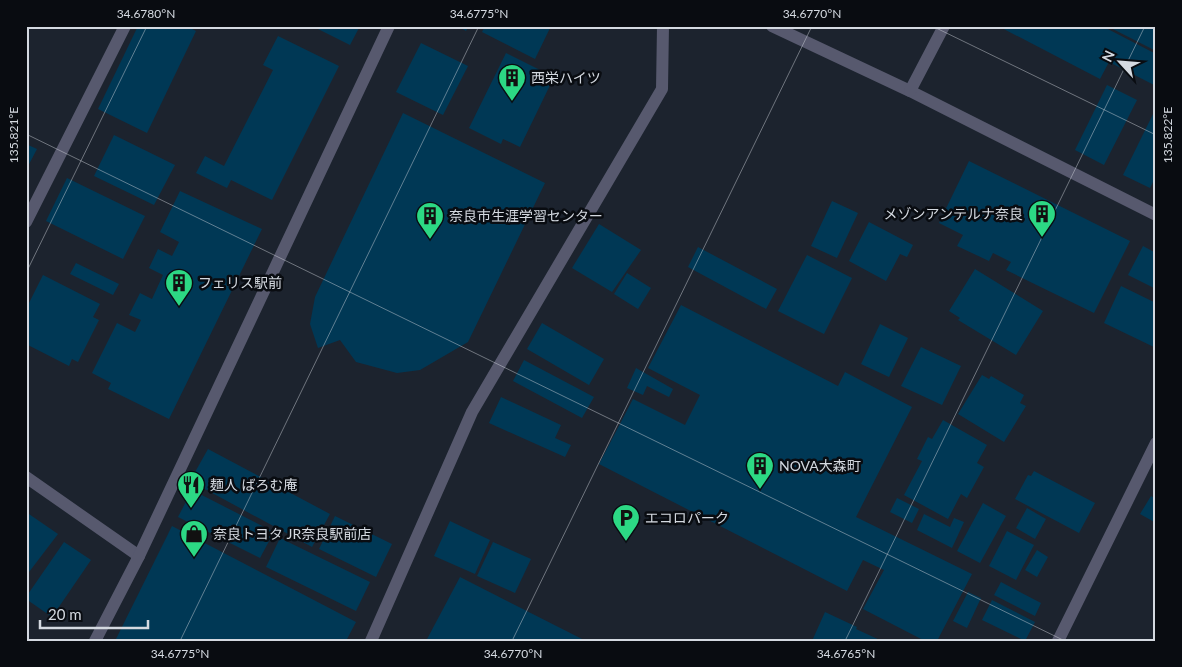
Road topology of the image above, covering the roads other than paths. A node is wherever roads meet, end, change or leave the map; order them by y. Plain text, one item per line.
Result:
1 (125, 26) edge
2 (389, 26) edge
3 (664, 26) edge
4 (944, 26) edge
5 (778, 27) edge
6 (910, 91) junction
7 (1156, 215) edge
8 (26, 222) edge
9 (1156, 443) edge
10 (26, 477) edge
11 (139, 556) junction
12 (96, 641) edge
13 (371, 641) edge
14 (1058, 641) edge

1 - 8 street
2 - 11 street
3 - 13 street
4 - 6 street
5 - 6 street
6 - 7 street
9 - 14 street
10 - 11 street
11 - 12 street

